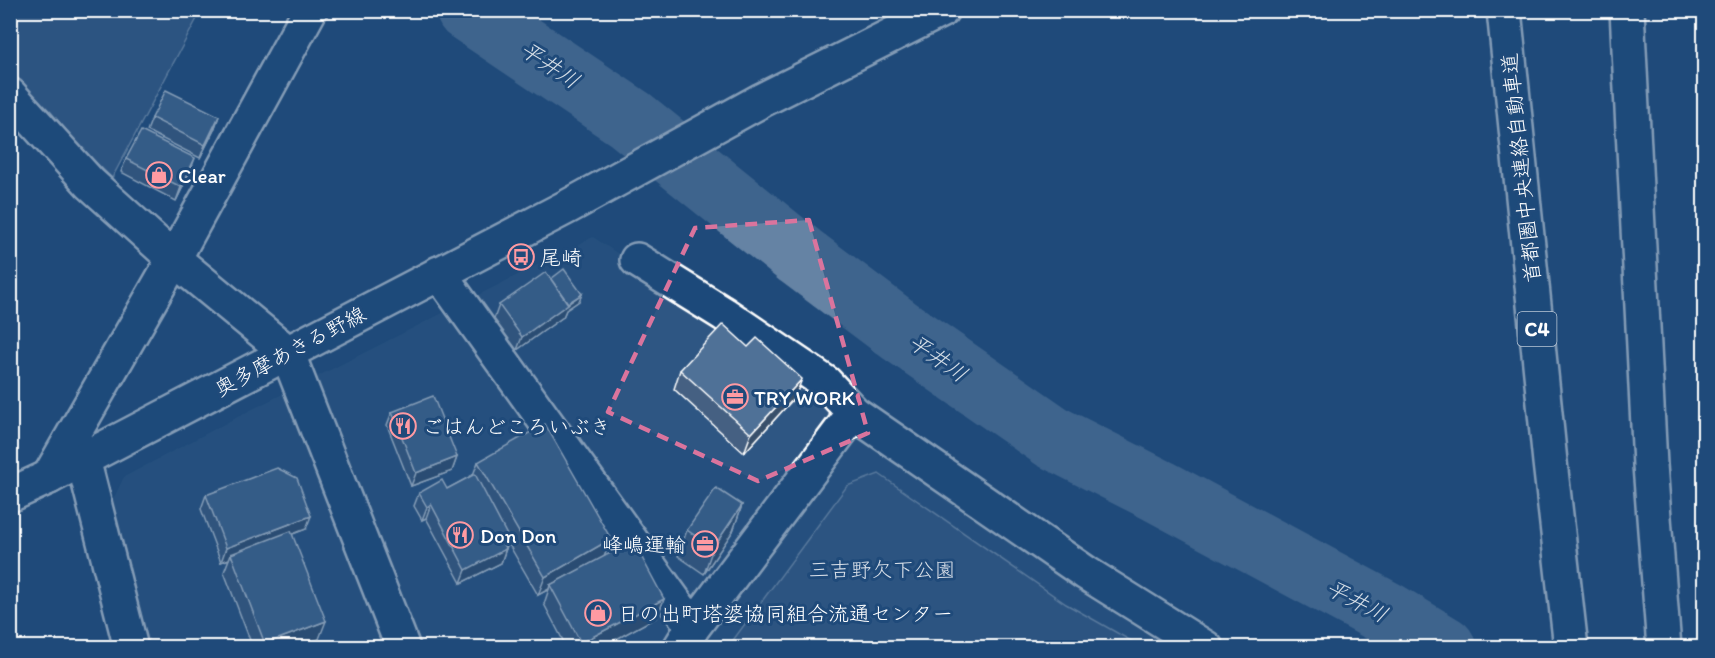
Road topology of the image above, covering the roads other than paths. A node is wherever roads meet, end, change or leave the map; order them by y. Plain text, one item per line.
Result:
1 (942, 10) edge
2 (1504, 10) edge
3 (1627, 10) edge
4 (308, 14) edge
5 (10, 95) edge
6 (174, 259) junction
7 (637, 260) dead end
8 (439, 273) junction
9 (287, 352) junction
10 (854, 413) junction
11 (83, 459) junction
12 (49, 477) junction
13 (10, 495) edge
14 (687, 637) edge
15 (131, 648) edge
16 (403, 648) edge
17 (1206, 648) edge
18 (1571, 648) edge
19 (1664, 648) edge

1 - 8 main road, 奥多摩あきる野線
2 - 18 main road, 首都圏中央連絡自動車道 / C4
3 - 19 main road
4 - 6 main road
5 - 6 main road
6 - 9 main road
6 - 12 main road
7 - 10 main road
8 - 9 main road, 奥多摩あきる野線
8 - 14 main road
9 - 11 main road, 奥多摩あきる野線
9 - 16 main road
10 - 14 main road
10 - 17 main road
11 - 12 main road, 奥多摩あきる野線
11 - 15 main road
12 - 13 main road, 奥多摩あきる野線

